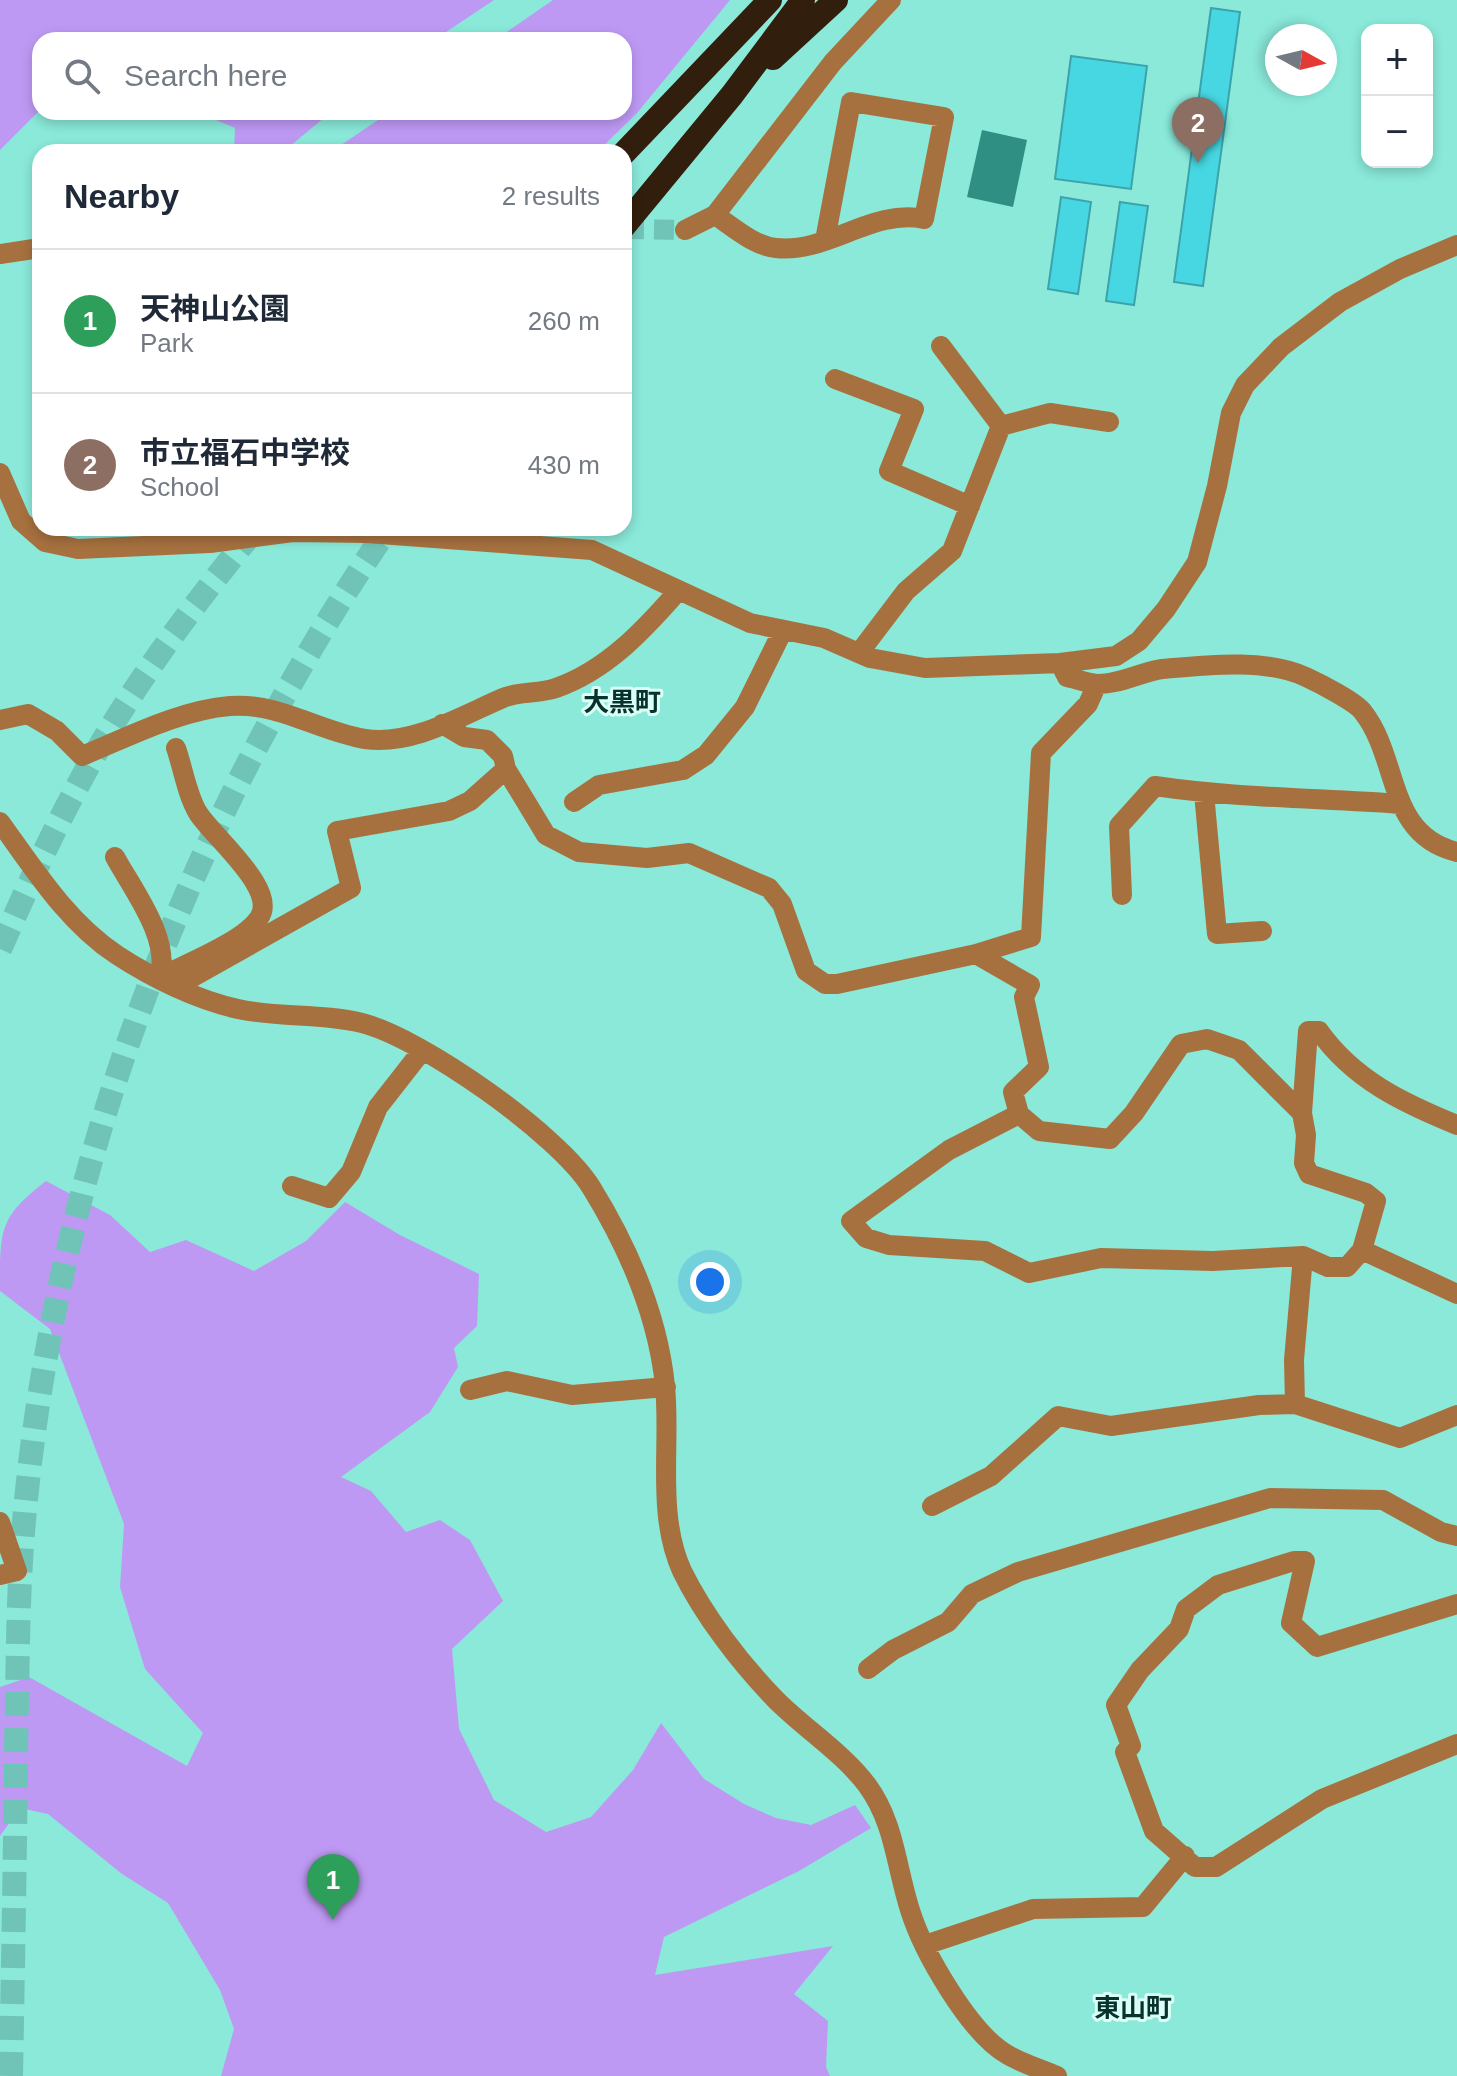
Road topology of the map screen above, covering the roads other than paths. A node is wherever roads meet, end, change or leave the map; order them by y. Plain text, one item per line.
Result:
1 (750, 0) edge
2 (770, 0) edge
3 (803, 0) edge
4 (836, 0) edge
5 (891, 0) edge
6 (705, 69) junction
7 (732, 95) junction
8 (632, 145) edge
9 (715, 215) junction
10 (632, 216) edge
11 (685, 230) tunnel mouth
12 (825, 240) junction
13 (1457, 245) edge
14 (32, 249) edge
15 (0, 254) edge
16 (941, 346) dead end
17 (835, 379) dead end
18 (1109, 422) dead end
19 (1001, 426) junction
20 (0, 473) edge
21 (970, 506) junction
22 (32, 531) edge
23 (38, 536) edge
24 (263, 536) edge
25 (407, 536) edge
26 (678, 591) junction
27 (783, 630) junction
28 (859, 653) junction
29 (1060, 663) junction
30 (1097, 684) junction
31 (0, 720) edge
32 (442, 724) junction
33 (176, 748) dead end
34 (506, 769) junction
35 (1204, 793) junction
36 (574, 802) dead end
37 (1401, 804) junction
38 (0, 822) edge
39 (1457, 852) edge
40 (115, 857) dead end
41 (1122, 895) dead end
42 (1262, 931) dead end
43 (976, 954) junction
44 (167, 982) junction
45 (421, 1052) junction
46 (1302, 1113) junction
47 (1019, 1114) junction
48 (1457, 1125) edge
49 (292, 1186) dead end
50 (1362, 1250) junction
51 (1303, 1256) junction
52 (1457, 1294) edge
53 (666, 1387) junction
54 (470, 1390) dead end
55 (1295, 1404) junction
56 (1457, 1415) edge
57 (932, 1506) dead end
58 (0, 1522) edge
59 (1457, 1536) edge
60 (0, 1575) edge
61 (1457, 1604) edge
62 (868, 1669) dead end
63 (1457, 1744) edge
64 (1185, 1856) junction
65 (925, 1945) junction
66 (1057, 2076) edge

1 - 6 highway
2 - 6 highway
3 - 7 highway
4 - 7 highway
5 - 9 street
6 - 8 highway
7 - 10 highway
9 - 11 street
9 - 12 street
12 - 12 street
13 - 29 street
14 - 15 street
16 - 19 street
17 - 21 street
18 - 19 street
19 - 21 street
20 - 22 street
21 - 28 street
23 - 24 street
25 - 26 street
26 - 27 street
26 - 32 street
27 - 28 street
27 - 36 street
28 - 29 street
29 - 30 street
30 - 37 street
30 - 43 street
31 - 32 street
32 - 34 street
33 - 44 street
34 - 43 street
34 - 44 street
35 - 37 street
35 - 41 street
35 - 42 street
37 - 39 street
38 - 44 street
40 - 44 street
43 - 47 street
44 - 45 street
45 - 49 street
45 - 53 street
46 - 47 street
46 - 48 street
46 - 50 street
47 - 51 street
50 - 51 street
50 - 52 street
51 - 55 street
53 - 54 street
53 - 65 street
55 - 56 street
55 - 57 street
58 - 60 street
59 - 62 street
61 - 64 street
63 - 64 street
64 - 65 street
65 - 66 street

